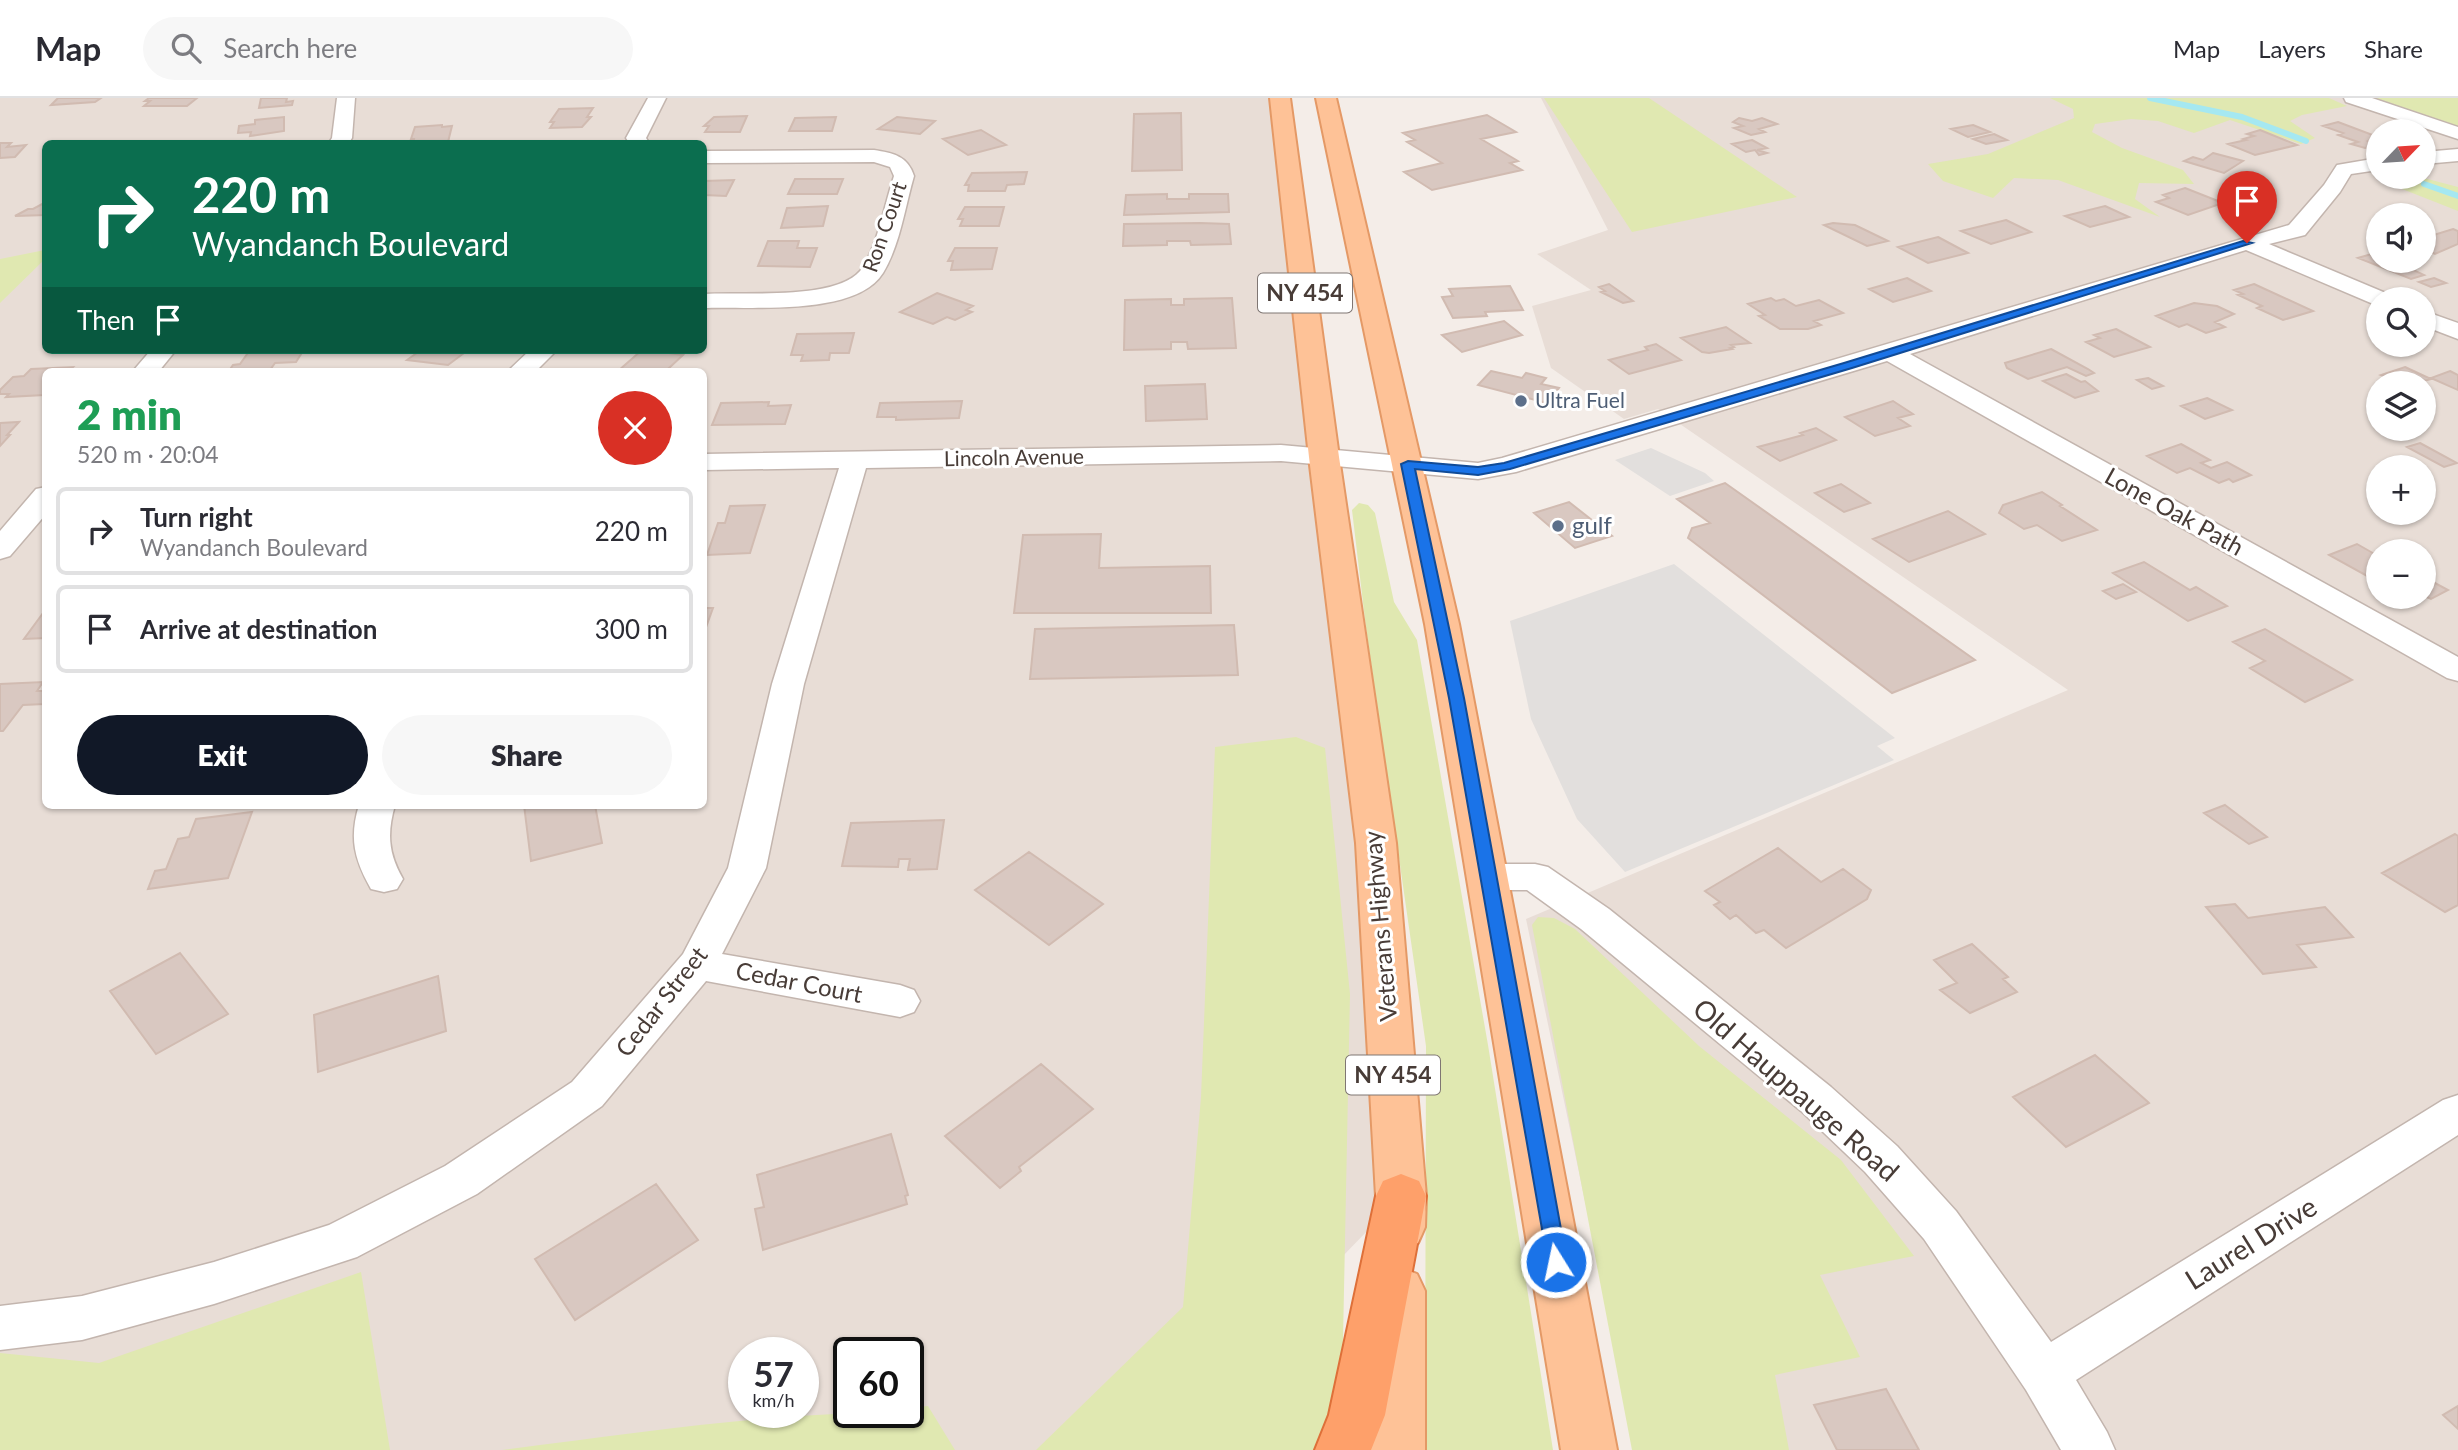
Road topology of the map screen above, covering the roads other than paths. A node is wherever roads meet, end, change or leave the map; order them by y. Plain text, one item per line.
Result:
1 (346, 98) edge
2 (657, 98) edge
3 (1280, 98) edge
4 (1326, 98) edge
5 (2353, 98) edge
6 (2458, 133) edge
7 (341, 140) edge
8 (637, 140) edge
9 (2458, 155) edge
10 (707, 157) edge
11 (2436, 157) edge
12 (2366, 166) edge
13 (2247, 243) junction
14 (2366, 293) edge
15 (707, 301) edge
16 (2436, 323) edge
17 (2458, 332) edge
18 (1890, 352) junction
19 (160, 354) edge
20 (540, 354) edge
21 (148, 368) edge
22 (524, 368) edge
23 (855, 460) junction
24 (707, 462) edge
25 (1408, 464) junction
26 (1326, 472) junction
27 (42, 500) edge
28 (0, 550) edge
29 (2458, 671) edge
30 (376, 809) edge
31 (1488, 877) junction
32 (384, 879) dead end
33 (697, 964) junction
34 (900, 1002) dead end
35 (2458, 1113) edge
36 (1401, 1196) junction
37 (0, 1328) edge
38 (2044, 1373) junction
39 (1343, 1450) edge
40 (1396, 1450) edge
41 (1589, 1450) edge
42 (2089, 1450) edge

1 - 7 street
2 - 8 street
3 - 26 main road, NY 454
4 - 25 main road, NY 454
5 - 6 street
9 - 11 street
10 - 15 street, Ron Court
12 - 13 street, Lincoln Avenue
13 - 14 street
13 - 18 street, Lincoln Avenue
16 - 17 street
18 - 25 street, Lincoln Avenue
18 - 29 street, Lone Oak Path
19 - 21 street
20 - 22 street
23 - 24 street, Lincoln Avenue
23 - 26 street, Lincoln Avenue
23 - 33 street, Cedar Street
25 - 26 street, Lincoln Avenue
25 - 31 main road, NY 454
26 - 36 main road, Veterans Highway / NY 454
27 - 28 street
30 - 32 street
31 - 38 street, Old Hauppauge Road
31 - 41 main road, NY 454
33 - 34 street, Cedar Court
33 - 37 street, Cedar Street
35 - 38 street, Laurel Drive
36 - 39 highway
36 - 40 main road, Veterans Highway / NY 454
38 - 42 street, Old Hauppauge Road

